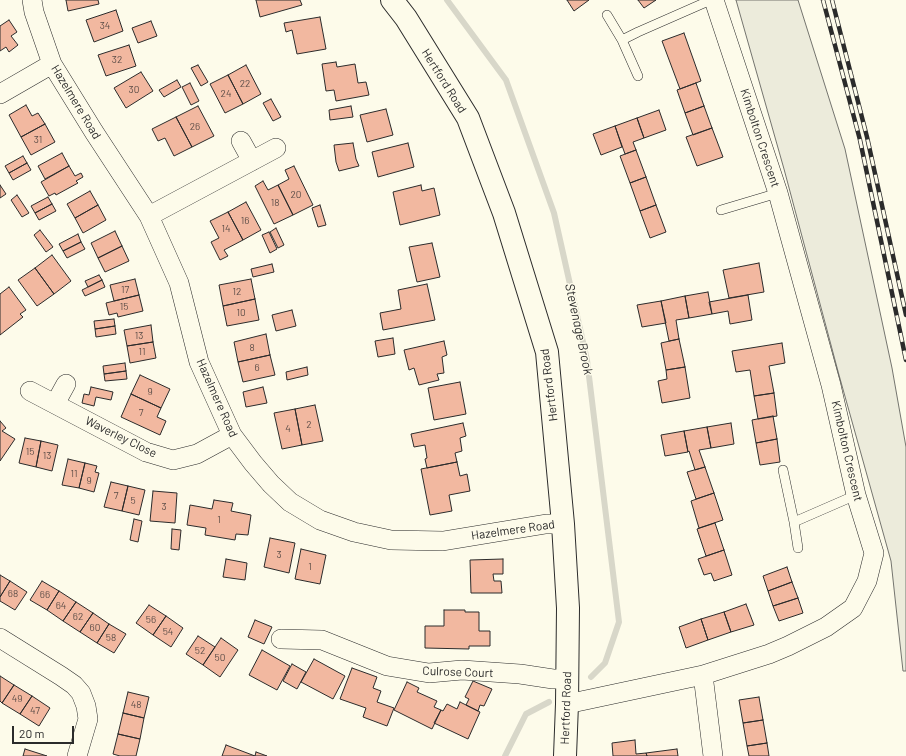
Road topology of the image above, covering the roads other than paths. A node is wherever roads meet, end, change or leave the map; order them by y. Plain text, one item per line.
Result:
1 (32, 0) edge
2 (392, 0) edge
3 (711, 0) edge
4 (714, 0) edge
5 (607, 15) dead end
6 (622, 40) junction
7 (52, 64) junction
8 (638, 76) dead end
9 (0, 94) edge
10 (241, 141) dead end
11 (276, 148) dead end
12 (252, 161) junction
13 (778, 193) junction
14 (722, 210) dead end
15 (149, 216) junction
16 (66, 384) dead end
17 (30, 391) dead end
18 (55, 404) junction
19 (232, 435) junction
20 (783, 470) dead end
21 (856, 495) junction
22 (794, 522) junction
23 (563, 524) junction
24 (798, 548) dead end
25 (0, 638) edge
26 (281, 639) dead end
27 (703, 675) junction
28 (567, 679) junction
29 (567, 704) junction
30 (76, 756) edge
31 (565, 756) edge
32 (713, 756) edge

1 - 7 street, Hazelmere Road
2 - 23 street, Hertford Road
3 - 6 lane
4 - 13 street, Kimbolton Crescent
5 - 6 lane
6 - 8 lane
7 - 9 street
7 - 15 street, Hazelmere Road
10 - 12 street
11 - 12 street
12 - 15 street
13 - 14 lane
13 - 21 street, Kimbolton Crescent
15 - 19 street, Hazelmere Road
16 - 18 street
17 - 18 street, Waverley Close
18 - 19 street, Waverley Close
19 - 23 street, Hazelmere Road
20 - 22 lane
21 - 22 lane
21 - 27 street, Kimbolton Crescent
22 - 24 lane
23 - 28 street, Hertford Road
25 - 30 street
26 - 28 street, Culrose Court
27 - 29 street, Kimbolton Crescent
27 - 32 street
28 - 29 street, Hertford Road
29 - 31 street, Hertford Road

